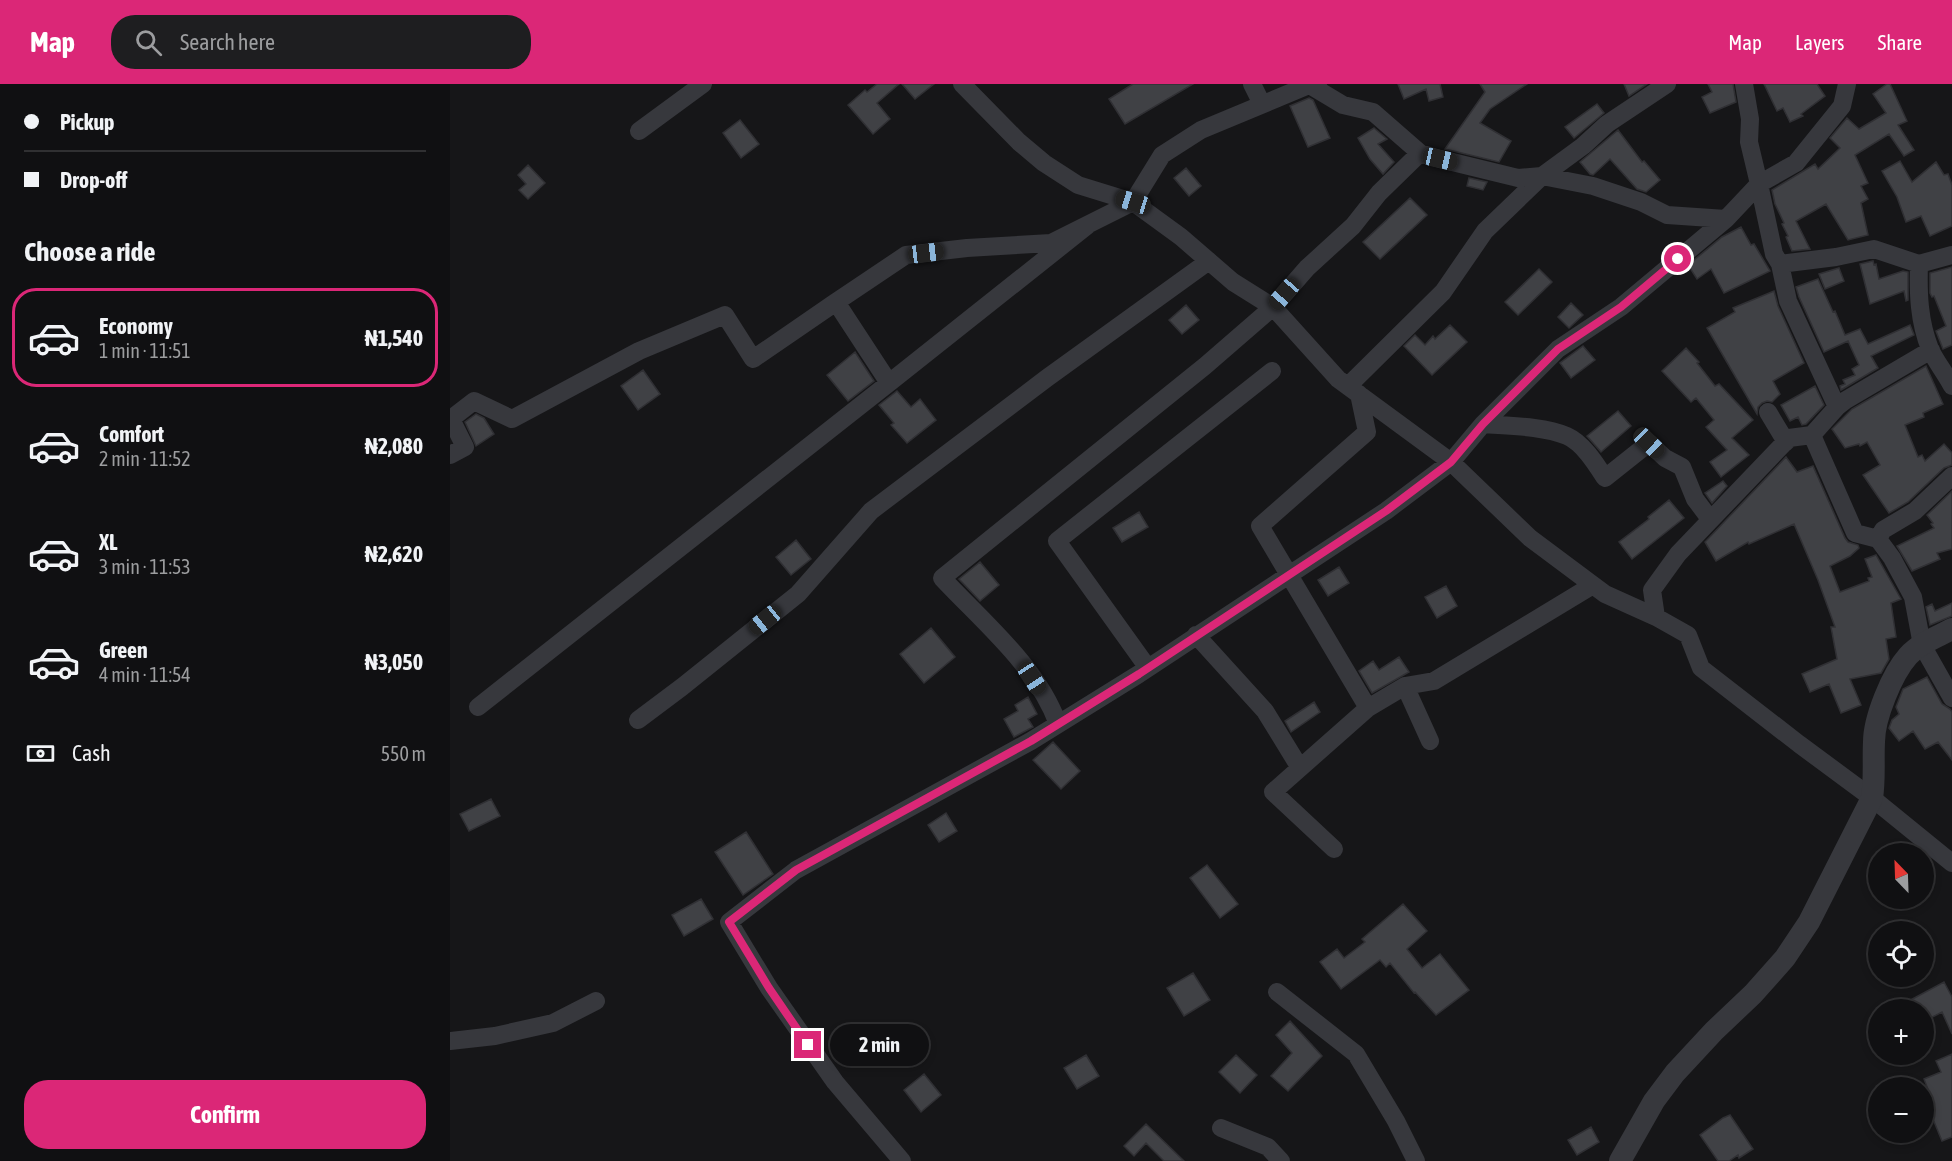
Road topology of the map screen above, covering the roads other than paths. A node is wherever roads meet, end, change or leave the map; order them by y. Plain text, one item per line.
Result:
1 (703, 84) edge
2 (962, 84) edge
3 (1252, 84) edge
4 (1312, 84) edge
5 (1667, 84) edge
6 (1744, 84) edge
7 (1847, 84) edge
8 (1262, 104) junction
9 (639, 131) dead end
10 (1420, 153) junction
11 (1542, 176) junction
12 (1759, 184) junction
13 (1133, 202) junction
14 (1726, 219) junction
15 (1088, 225) junction
16 (1952, 255) edge
17 (1209, 261) junction
18 (1780, 264) junction
19 (1919, 264) junction
20 (836, 302) junction
21 (1273, 307) junction
22 (1931, 350) junction
23 (1272, 371) dead end
24 (889, 383) junction
25 (1951, 384) edge
26 (1353, 390) junction
27 (1837, 407) junction
28 (1768, 412) dead end
29 (1483, 424) junction
30 (1812, 435) junction
31 (1786, 442) junction
32 (450, 455) edge
33 (1451, 462) junction
34 (1952, 476) edge
35 (1710, 519) junction
36 (1878, 539) junction
37 (1288, 574) junction
38 (1593, 585) junction
39 (1656, 617) junction
40 (1952, 629) edge
41 (1196, 635) junction
42 (1922, 645) junction
43 (1148, 668) junction
44 (1405, 686) junction
45 (1952, 698) edge
46 (478, 707) dead end
47 (1368, 708) junction
48 (638, 720) dead end
49 (1058, 724) junction
50 (1430, 741) dead end
51 (1300, 768) junction
52 (1872, 798) junction
53 (1334, 849) dead end
54 (1952, 863) edge
55 (1277, 992) dead end
56 (596, 1001) dead end
57 (450, 1041) edge
58 (1221, 1128) dead end
59 (902, 1161) edge
60 (1281, 1161) edge
61 (1416, 1161) edge
62 (1620, 1161) edge

1 - 9 street
2 - 13 street
3 - 8 street
4 - 8 street
4 - 10 street
5 - 11 street
6 - 12 street
7 - 12 street
8 - 13 street
10 - 11 street
10 - 21 street
11 - 14 street
11 - 26 street
12 - 14 street
12 - 18 street
13 - 15 street
13 - 17 street
14 - 29 street
15 - 20 street
15 - 24 street
16 - 19 street
17 - 21 street
17 - 48 street
18 - 19 street
18 - 27 street
19 - 22 street
20 - 24 street
20 - 32 street
21 - 26 street
21 - 49 street
22 - 25 street
22 - 27 street
23 - 43 street
24 - 46 street
26 - 33 street
26 - 37 street
27 - 30 street
28 - 31 street
29 - 33 street
29 - 35 street
30 - 31 street
30 - 36 street
31 - 35 street
33 - 37 street
33 - 38 street
34 - 36 street
35 - 39 street
36 - 42 street
37 - 41 street
37 - 47 street
38 - 39 street
38 - 44 street
39 - 52 street
40 - 42 street
41 - 43 street
41 - 51 street
42 - 45 street
42 - 52 street
43 - 49 street
44 - 47 street
44 - 50 street
47 - 51 street
49 - 59 street
51 - 53 street
52 - 54 street
52 - 62 street
55 - 61 street
56 - 57 street
58 - 60 street

